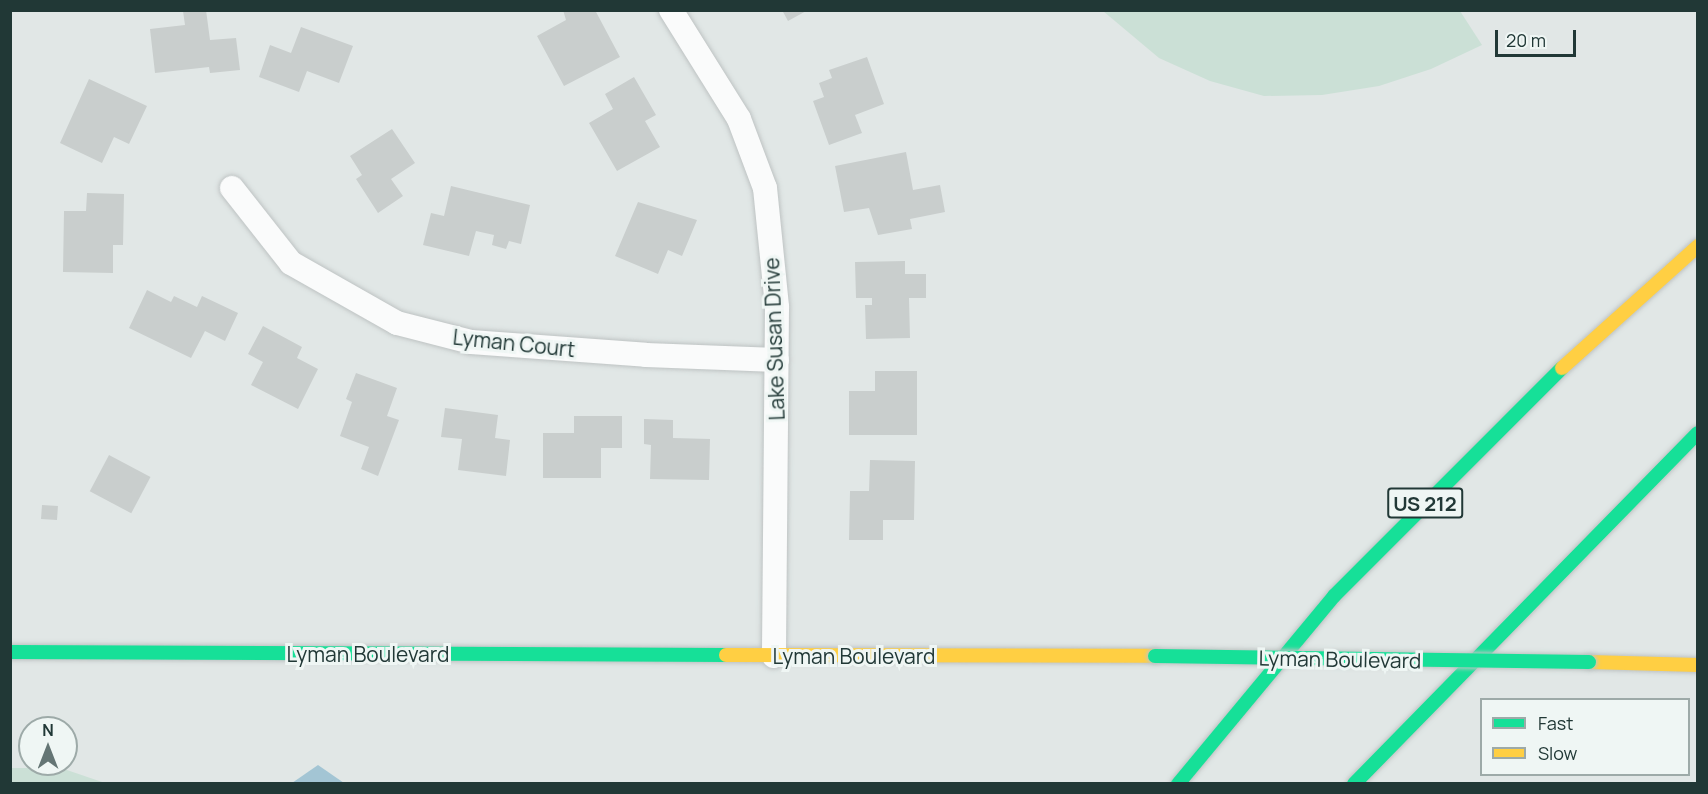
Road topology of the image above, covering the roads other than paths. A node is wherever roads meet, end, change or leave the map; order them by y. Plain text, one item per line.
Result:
1 (671, 10) edge
2 (232, 188) dead end
3 (1698, 246) edge
4 (777, 360) junction
5 (1698, 433) edge
6 (10, 652) edge
7 (774, 657) junction
8 (1698, 665) edge
9 (1178, 783) edge
10 (1354, 783) edge

1 - 4 street, Lake Susan Drive
2 - 4 street, Lyman Court
3 - 9 main road, US 212
4 - 7 street, Lake Susan Drive
5 - 10 main road
6 - 7 main road, Lyman Boulevard
7 - 8 main road, Lyman Boulevard, bridge

